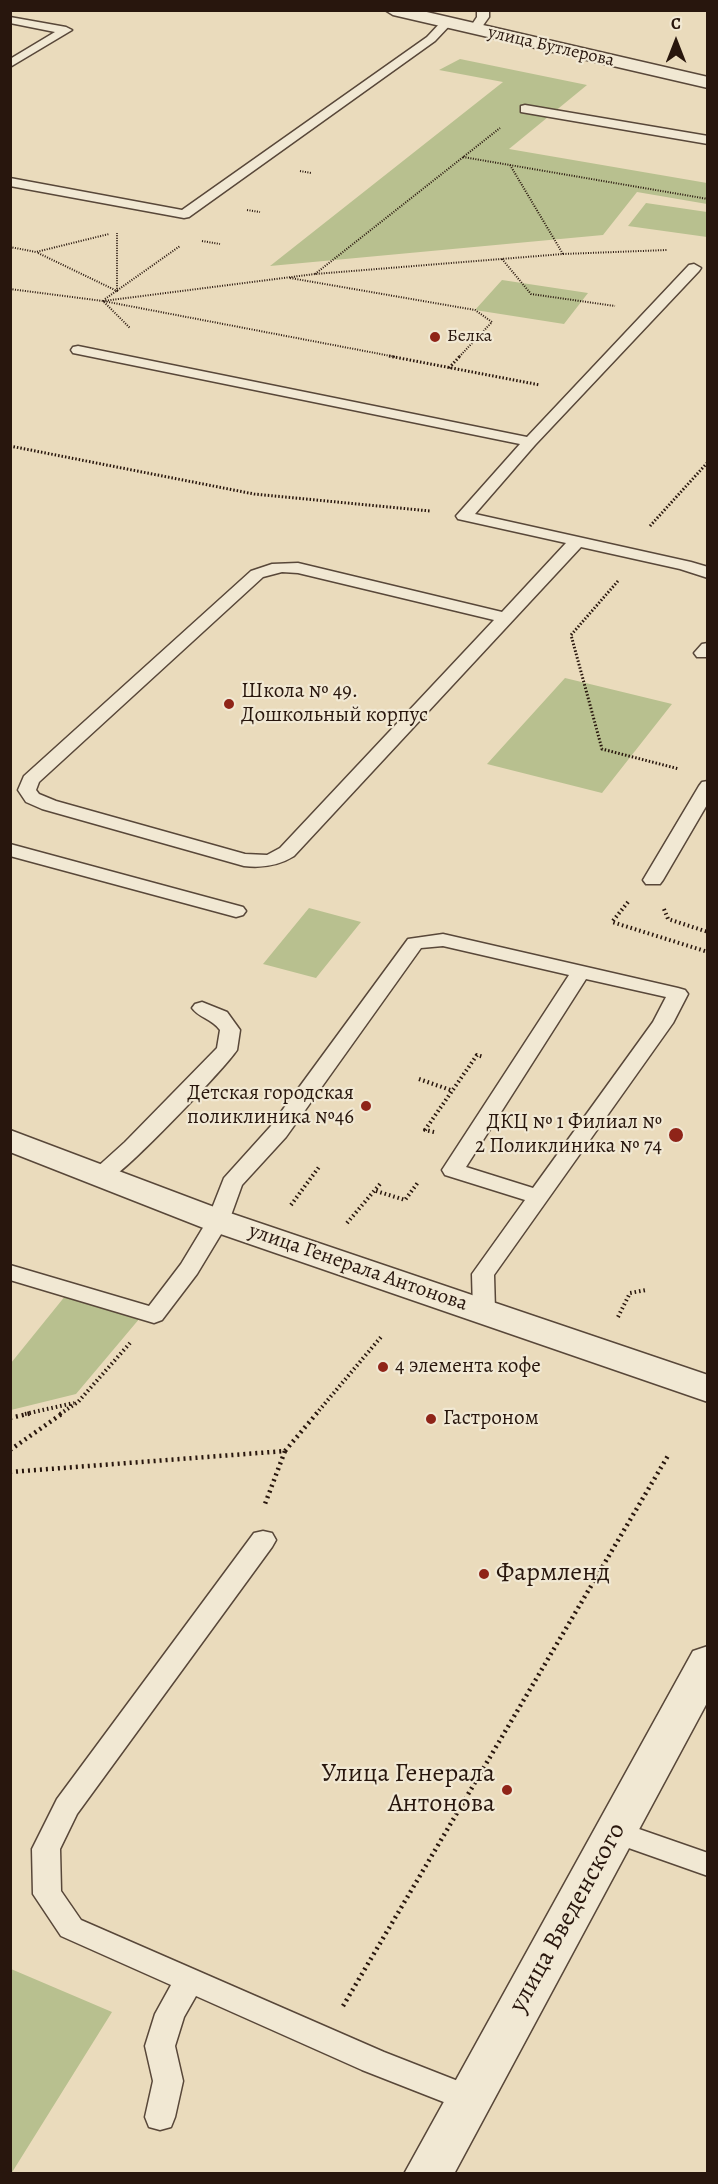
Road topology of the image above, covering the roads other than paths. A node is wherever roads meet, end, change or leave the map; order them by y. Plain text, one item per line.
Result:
1 (393, 10) edge
2 (483, 10) edge
3 (10, 20) edge
4 (446, 23) junction
5 (475, 29) junction
6 (10, 64) edge
7 (708, 83) edge
8 (525, 109) road end
9 (708, 140) edge
10 (10, 182) edge
11 (694, 268) dead end
12 (78, 350) dead end
13 (530, 442) junction
14 (576, 542) junction
15 (708, 573) edge
16 (506, 618) junction
17 (708, 786) edge
18 (10, 850) edge
19 (653, 880) road end
20 (236, 911) dead end
21 (581, 972) junction
22 (202, 1008) dead end
23 (10, 1140) edge
24 (102, 1174) junction
25 (538, 1197) junction
26 (218, 1221) junction
27 (10, 1272) edge
28 (484, 1311) junction
29 (708, 1389) edge
30 (263, 1540) dead end
31 (708, 1662) edge
32 (616, 1832) junction
33 (708, 1865) edge
34 (189, 1981) junction
35 (470, 2098) junction
36 (160, 2117) dead end
37 (428, 2174) edge

1 - 4 street, улица Бутлерова
2 - 5 lane
3 - 6 lane
4 - 5 street, улица Бутлерова
4 - 10 lane
5 - 7 street, улица Бутлерова
8 - 9 lane
11 - 13 lane
12 - 13 lane
13 - 14 lane
14 - 15 lane
14 - 16 lane
16 - 16 lane
17 - 19 lane
18 - 20 lane
21 - 25 lane
21 - 25 lane
21 - 26 lane
22 - 24 lane
23 - 24 street, улица Генерала Антонова
24 - 26 street, улица Генерала Антонова
25 - 28 lane
26 - 27 lane
26 - 28 street, улица Генерала Антонова
28 - 29 street, улица Генерала Антонова
30 - 34 lane
31 - 32 street, улица Введенского
32 - 33 lane
32 - 35 street, улица Введенского
34 - 35 lane
34 - 36 lane
35 - 37 street, улица Введенского

